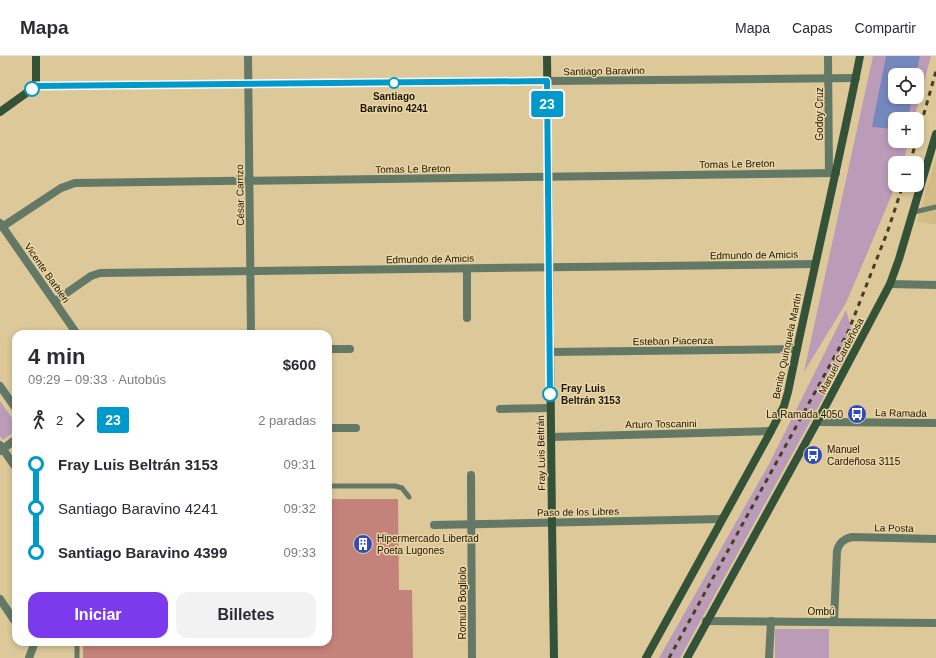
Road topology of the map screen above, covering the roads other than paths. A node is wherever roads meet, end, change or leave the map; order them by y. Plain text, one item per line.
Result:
1 (36, 56) edge
2 (248, 56) edge
3 (547, 56) edge
4 (828, 56) edge
5 (860, 56) edge
6 (829, 78) junction
7 (856, 78) junction
8 (547, 81) junction
9 (248, 85) junction
10 (36, 86) junction
11 (0, 112) edge
12 (936, 134) edge
13 (832, 173) junction
14 (548, 176) junction
15 (250, 182) junction
16 (936, 207) edge
17 (914, 212) junction
18 (1, 225) edge
19 (815, 264) junction
20 (549, 268) junction
21 (467, 269) junction
22 (251, 272) junction
23 (890, 284) junction
24 (936, 285) edge
25 (55, 301) junction
26 (467, 318) dead end
27 (73, 330) edge
28 (251, 330) edge
29 (332, 349) edge
30 (350, 349) dead end
31 (797, 349) junction
32 (550, 352) junction
33 (0, 386) edge
34 (12, 403) edge
35 (550, 408) junction
36 (500, 409) dead end
37 (817, 422) junction
38 (936, 423) edge
39 (332, 428) edge
40 (356, 428) dead end
41 (771, 431) junction
42 (551, 436) junction
43 (12, 441) edge
44 (1, 448) edge
45 (12, 463) edge
46 (471, 475) dead end
47 (332, 486) edge
48 (409, 497) dead end
49 (722, 519) junction
50 (552, 523) junction
51 (471, 524) junction
52 (434, 525) dead end
53 (936, 538) edge
54 (0, 599) edge
55 (12, 617) edge
56 (706, 621) junction
57 (770, 621) junction
58 (834, 621) junction
59 (936, 623) edge
60 (33, 646) edge
61 (77, 646) edge
62 (29, 658) edge
63 (78, 658) edge
64 (472, 658) edge
65 (554, 658) edge
66 (646, 658) edge
67 (687, 658) edge
68 (769, 658) edge

1 - 10 main road
2 - 9 street, César Carrizo
3 - 8 main road, Fray Luis Beltrán
4 - 6 street, Godoy Cruz
5 - 7 main road, Benito Quinquela Martín
6 - 7 street, Santiago Baravino
6 - 8 street, Santiago Baravino
6 - 13 street, Godoy Cruz
7 - 13 main road, Benito Quinquela Martín
8 - 9 main road, Santiago Baravino
8 - 14 main road, Fray Luis Beltrán
9 - 10 main road, Santiago Baravino
9 - 15 street, César Carrizo
10 - 11 main road
12 - 17 main road, Manuel Cardeñosa
13 - 14 street, Tomas Le Breton
13 - 19 main road, Benito Quinquela Martín
14 - 15 street, Tomas Le Breton
14 - 20 main road, Fray Luis Beltrán
15 - 18 street, Tomas Le Breton
15 - 22 street, César Carrizo
16 - 17 lane
17 - 23 main road, Manuel Cardeñosa
18 - 25 street, Vicente Barbieri
19 - 20 street, Edmundo de Amicis
19 - 31 main road, Benito Quinquela Martín
20 - 21 street, Edmundo de Amicis
20 - 32 main road, Fray Luis Beltrán
21 - 22 street, Edmundo de Amicis
21 - 26 street
22 - 25 street, Edmundo de Amicis
22 - 28 street, César Carrizo
23 - 24 street
23 - 37 main road, Manuel Cardeñosa
25 - 27 street, Vicente Barbieri
29 - 30 street
31 - 32 street, Esteban Piacenza
31 - 41 main road, Benito Quinquela Martín
32 - 35 main road, Fray Luis Beltrán
33 - 34 street
35 - 36 street
35 - 42 main road, Fray Luis Beltrán
37 - 38 street, La Ramada
37 - 56 main road, Manuel Cardeñosa
39 - 40 street
41 - 42 street, Arturo Toscanini
41 - 49 main road, Benito Quinquela Martín
42 - 50 main road, Fray Luis Beltrán
43 - 44 street
44 - 45 street
46 - 51 street, Romulo Bogliolo
47 - 48 lane
49 - 50 street, Paso de los Libres
49 - 66 main road, Benito Quinquela Martín
50 - 51 street, Paso de los Libres
50 - 65 main road, Fray Luis Beltrán
51 - 52 street, Paso de los Libres
51 - 64 street, Romulo Bogliolo
53 - 58 street, La Posta
54 - 55 street
56 - 57 street, Ombú
56 - 67 main road, Manuel Cardeñosa
57 - 58 street, Ombú
57 - 68 street
58 - 59 street, Ombú
60 - 62 street
61 - 63 lane

